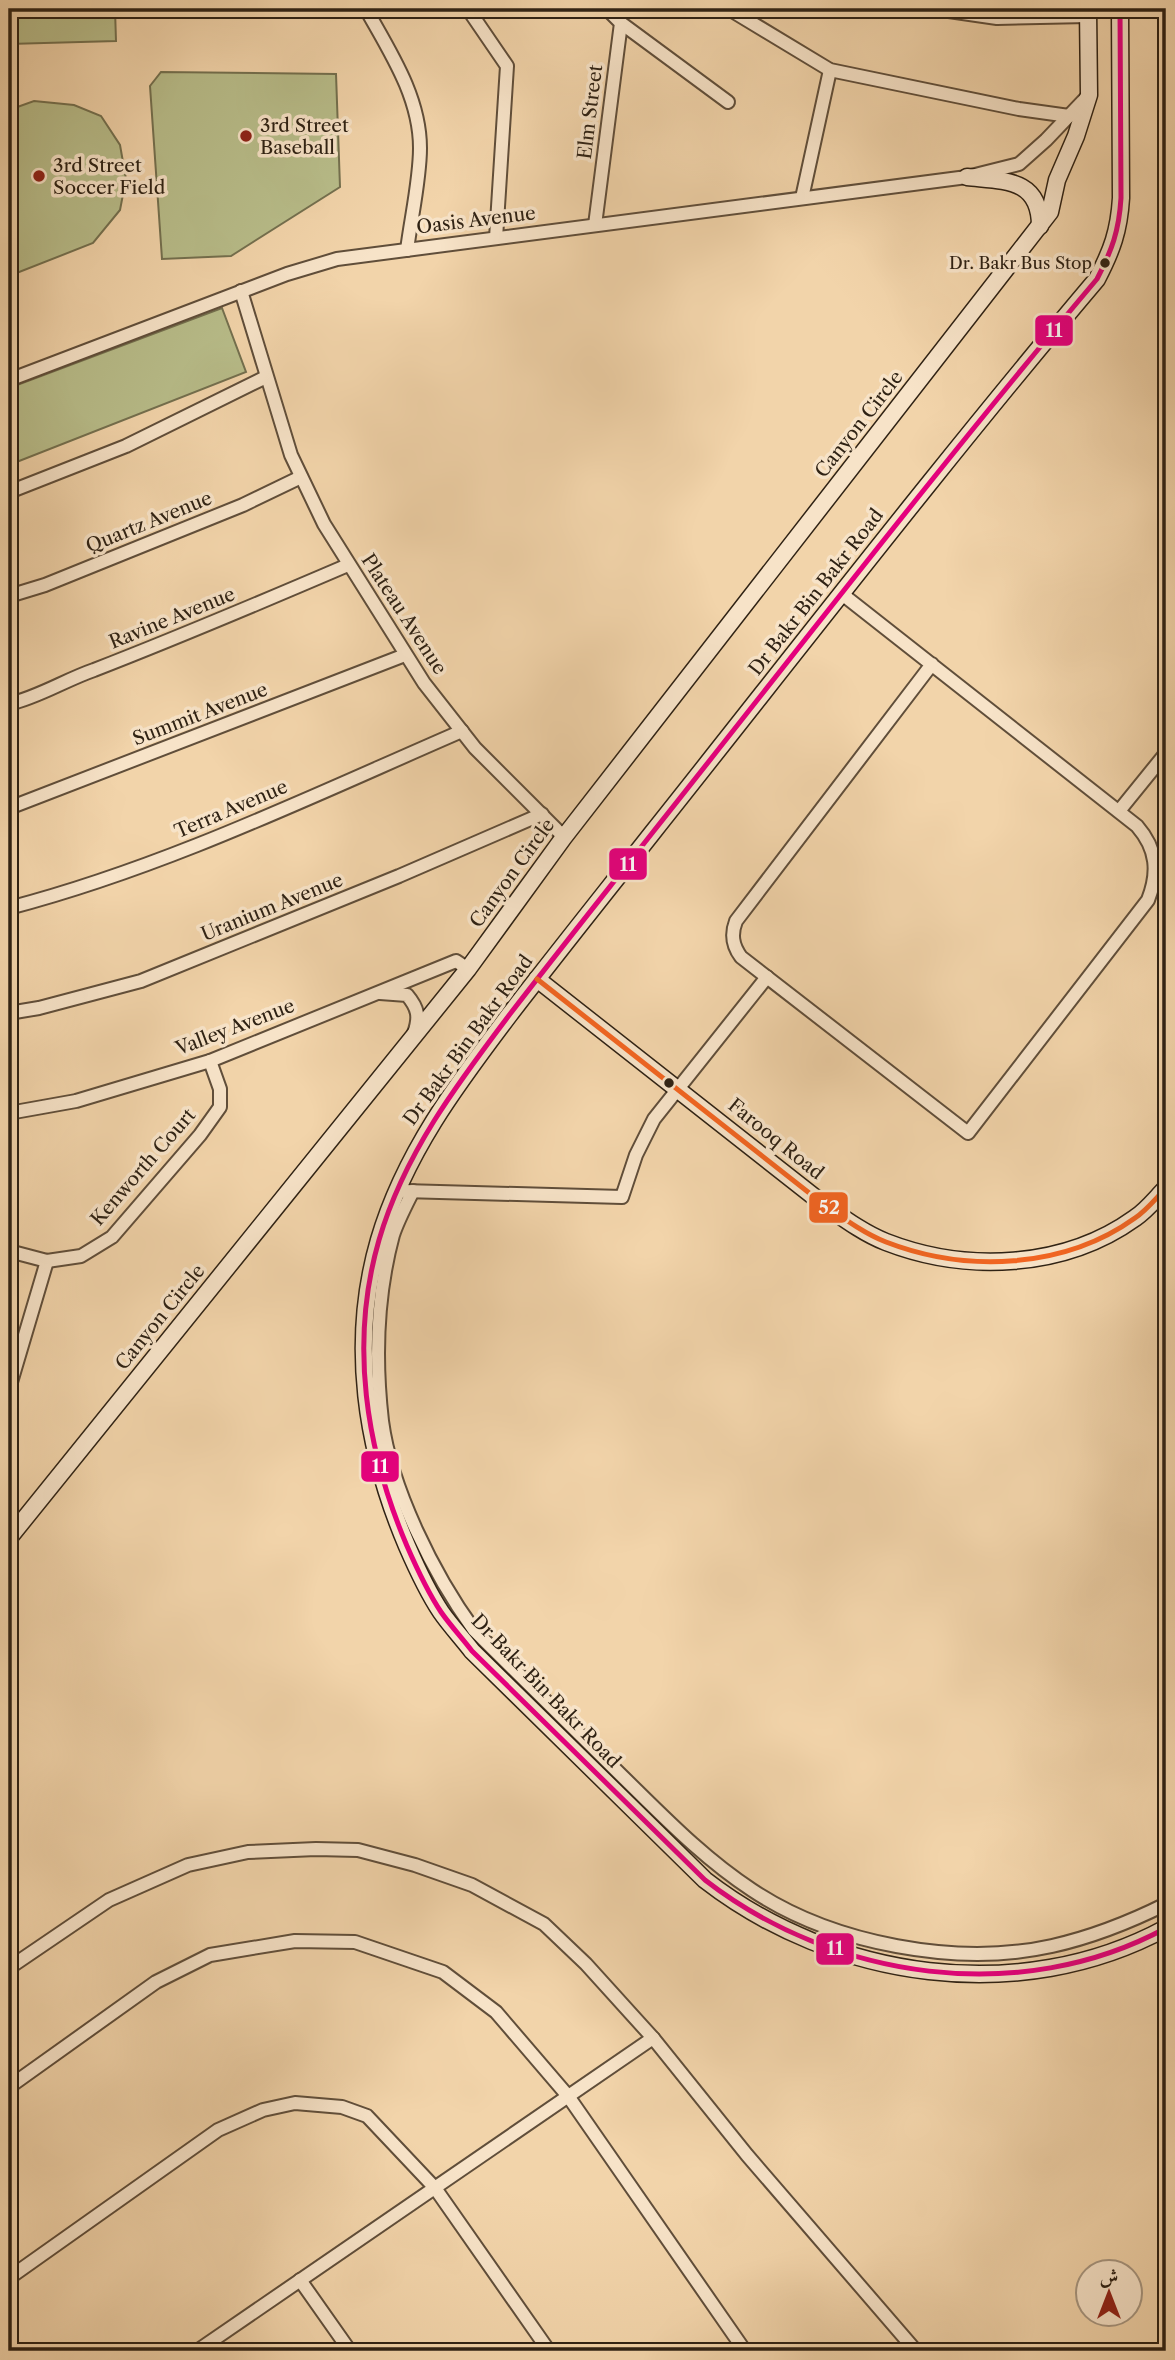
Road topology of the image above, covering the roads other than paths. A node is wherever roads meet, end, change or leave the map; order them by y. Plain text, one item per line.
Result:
1 (366, 9) edge
2 (468, 9) edge
3 (607, 9) edge
4 (729, 9) edge
5 (935, 9) edge
6 (1120, 9) edge
7 (1088, 12) edge
8 (621, 23) junction
9 (830, 70) junction
10 (1089, 95) junction
11 (728, 102) dead end
12 (1069, 116) junction
13 (967, 177) junction
14 (1013, 182) junction
15 (1056, 186) junction
16 (802, 198) junction
17 (595, 225) junction
18 (1040, 226) junction
19 (496, 238) junction
20 (407, 250) junction
21 (241, 292) junction
22 (266, 377) junction
23 (9, 380) edge
24 (301, 477) junction
25 (9, 492) edge
26 (348, 565) junction
27 (842, 594) junction
28 (9, 596) edge
29 (405, 655) junction
30 (932, 664) junction
31 (9, 704) edge
32 (463, 731) junction
33 (1166, 753) edge
34 (9, 808) edge
35 (1119, 811) junction
36 (541, 814) junction
37 (564, 837) junction
38 (9, 908) edge
39 (468, 968) junction
40 (767, 978) junction
41 (537, 979) junction
42 (366, 996) junction
43 (9, 1013) edge
44 (413, 1036) junction
45 (210, 1061) junction
46 (678, 1088) junction
47 (9, 1113) edge
48 (1166, 1188) edge
49 (405, 1191) junction
50 (9, 1251) edge
51 (47, 1261) junction
52 (9, 1389) edge
53 (9, 1538) edge
54 (1166, 1904) edge
55 (1166, 1928) edge
56 (9, 1968) edge
57 (653, 2038) junction
58 (9, 2087) edge
59 (568, 2096) junction
60 (435, 2188) junction
61 (9, 2278) edge
62 (300, 2280) junction
63 (197, 2351) edge
64 (350, 2351) edge
65 (550, 2351) edge
66 (745, 2351) edge
67 (916, 2351) edge

1 - 20 street
2 - 19 street
3 - 8 street
4 - 9 street
5 - 7 street
6 - 27 street, Dr Bakr Bin Bakr Road
7 - 10 street, Canyon Circle
8 - 11 street
8 - 17 street, Elm Street
9 - 12 street
9 - 16 street
10 - 12 street, Oasis Avenue
10 - 15 street, Canyon Circle
12 - 13 street, Oasis Avenue
13 - 14 street, Oasis Avenue
13 - 16 street, Oasis Avenue
14 - 15 street, Oasis Avenue
14 - 18 street
15 - 18 street, Canyon Circle
16 - 17 street, Oasis Avenue
17 - 19 street, Oasis Avenue
18 - 37 street, Canyon Circle
19 - 20 street, Oasis Avenue
20 - 21 street, Oasis Avenue
21 - 22 street, Plateau Avenue
21 - 23 street, Oasis Avenue
22 - 24 street, Plateau Avenue
22 - 25 street
24 - 26 street, Plateau Avenue
24 - 28 street, Quartz Avenue
26 - 29 street, Plateau Avenue
26 - 31 street, Ravine Avenue
27 - 30 street
27 - 41 street, Dr Bakr Bin Bakr Road
29 - 32 street, Plateau Avenue
29 - 34 street, Summit Avenue
30 - 35 street
30 - 40 street
32 - 36 street, Plateau Avenue
32 - 38 street, Terra Avenue
33 - 35 street
35 - 40 street
36 - 37 street, Plateau Avenue
36 - 43 street, Uranium Avenue
37 - 39 street, Canyon Circle
39 - 42 street, Valley Avenue
39 - 44 street, Canyon Circle
40 - 46 street
41 - 46 street, Farooq Road
41 - 49 street, Dr Bakr Bin Bakr Road
42 - 44 street
42 - 45 street, Valley Avenue
44 - 53 street, Canyon Circle
45 - 47 street, Valley Avenue
45 - 51 street, Kenworth Court
46 - 48 street, Farooq Road
46 - 49 street
49 - 54 street
49 - 55 street, Dr Bakr Bin Bakr Road
50 - 51 street, Kenworth Court
51 - 52 street
56 - 57 street
57 - 59 street
57 - 67 street
58 - 59 street
59 - 60 street
59 - 66 street
60 - 61 street
60 - 62 street
60 - 65 street
62 - 63 street
62 - 64 street

